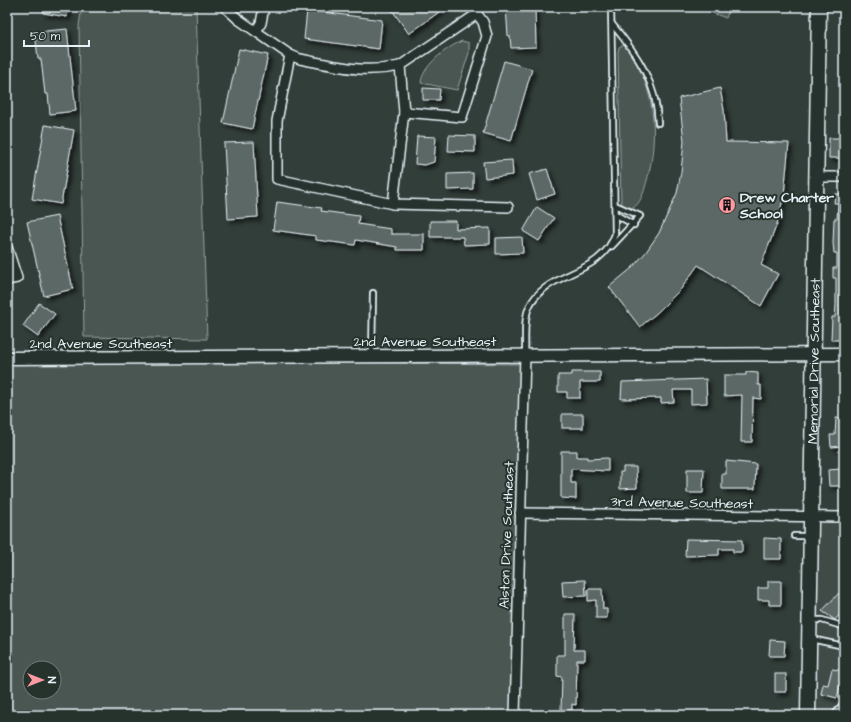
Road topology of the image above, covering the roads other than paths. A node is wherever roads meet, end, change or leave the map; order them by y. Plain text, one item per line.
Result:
1 (225, 7) edge
2 (264, 7) edge
3 (611, 7) edge
4 (819, 7) edge
5 (612, 23) junction
6 (256, 31) junction
7 (290, 55) junction
8 (400, 66) junction
9 (404, 112) junction
10 (658, 123) dead end
11 (816, 177) junction
12 (844, 177) edge
13 (393, 204) junction
14 (615, 205) junction
15 (508, 207) dead end
16 (615, 214) junction
17 (634, 225) junction
18 (7, 247) edge
19 (609, 248) junction
20 (7, 280) edge
21 (374, 293) dead end
22 (813, 354) junction
23 (844, 354) edge
24 (525, 355) junction
25 (372, 356) junction
26 (7, 358) edge
27 (520, 514) junction
28 (811, 517) junction
29 (844, 517) edge
30 (794, 536) dead end
31 (811, 536) junction
32 (810, 620) junction
33 (844, 624) edge
34 (809, 638) junction
35 (844, 646) edge
36 (844, 706) edge
37 (515, 715) edge
38 (808, 715) edge
39 (837, 715) edge

1 - 6 street
2 - 6 street
3 - 5 lane
4 - 11 main road, Memorial Drive Southeast
5 - 10 lane
5 - 14 lane
6 - 7 street
7 - 8 street
7 - 13 street
8 - 9 street
8 - 9 street
9 - 13 street
11 - 12 street
11 - 22 main road, Memorial Drive Southeast
13 - 15 street
14 - 16 lane
14 - 17 lane
16 - 17 lane
16 - 19 lane
17 - 19 lane
18 - 20 street
19 - 24 lane
21 - 25 lane
22 - 23 street, 2nd Avenue Southeast
22 - 24 street, 2nd Avenue Southeast
22 - 28 main road, Memorial Drive Southeast
24 - 25 street, 2nd Avenue Southeast
24 - 27 street, Alston Drive Southeast
25 - 26 street, 2nd Avenue Southeast
27 - 28 street, 3rd Avenue Southeast
27 - 37 street, Alston Drive Southeast
28 - 29 street, 3rd Avenue Southeast
28 - 31 main road, Memorial Drive Southeast
30 - 31 lane
31 - 32 main road, Memorial Drive Southeast
32 - 33 lane
32 - 34 main road, Memorial Drive Southeast
34 - 35 lane
34 - 38 main road, Memorial Drive Southeast
36 - 39 street

